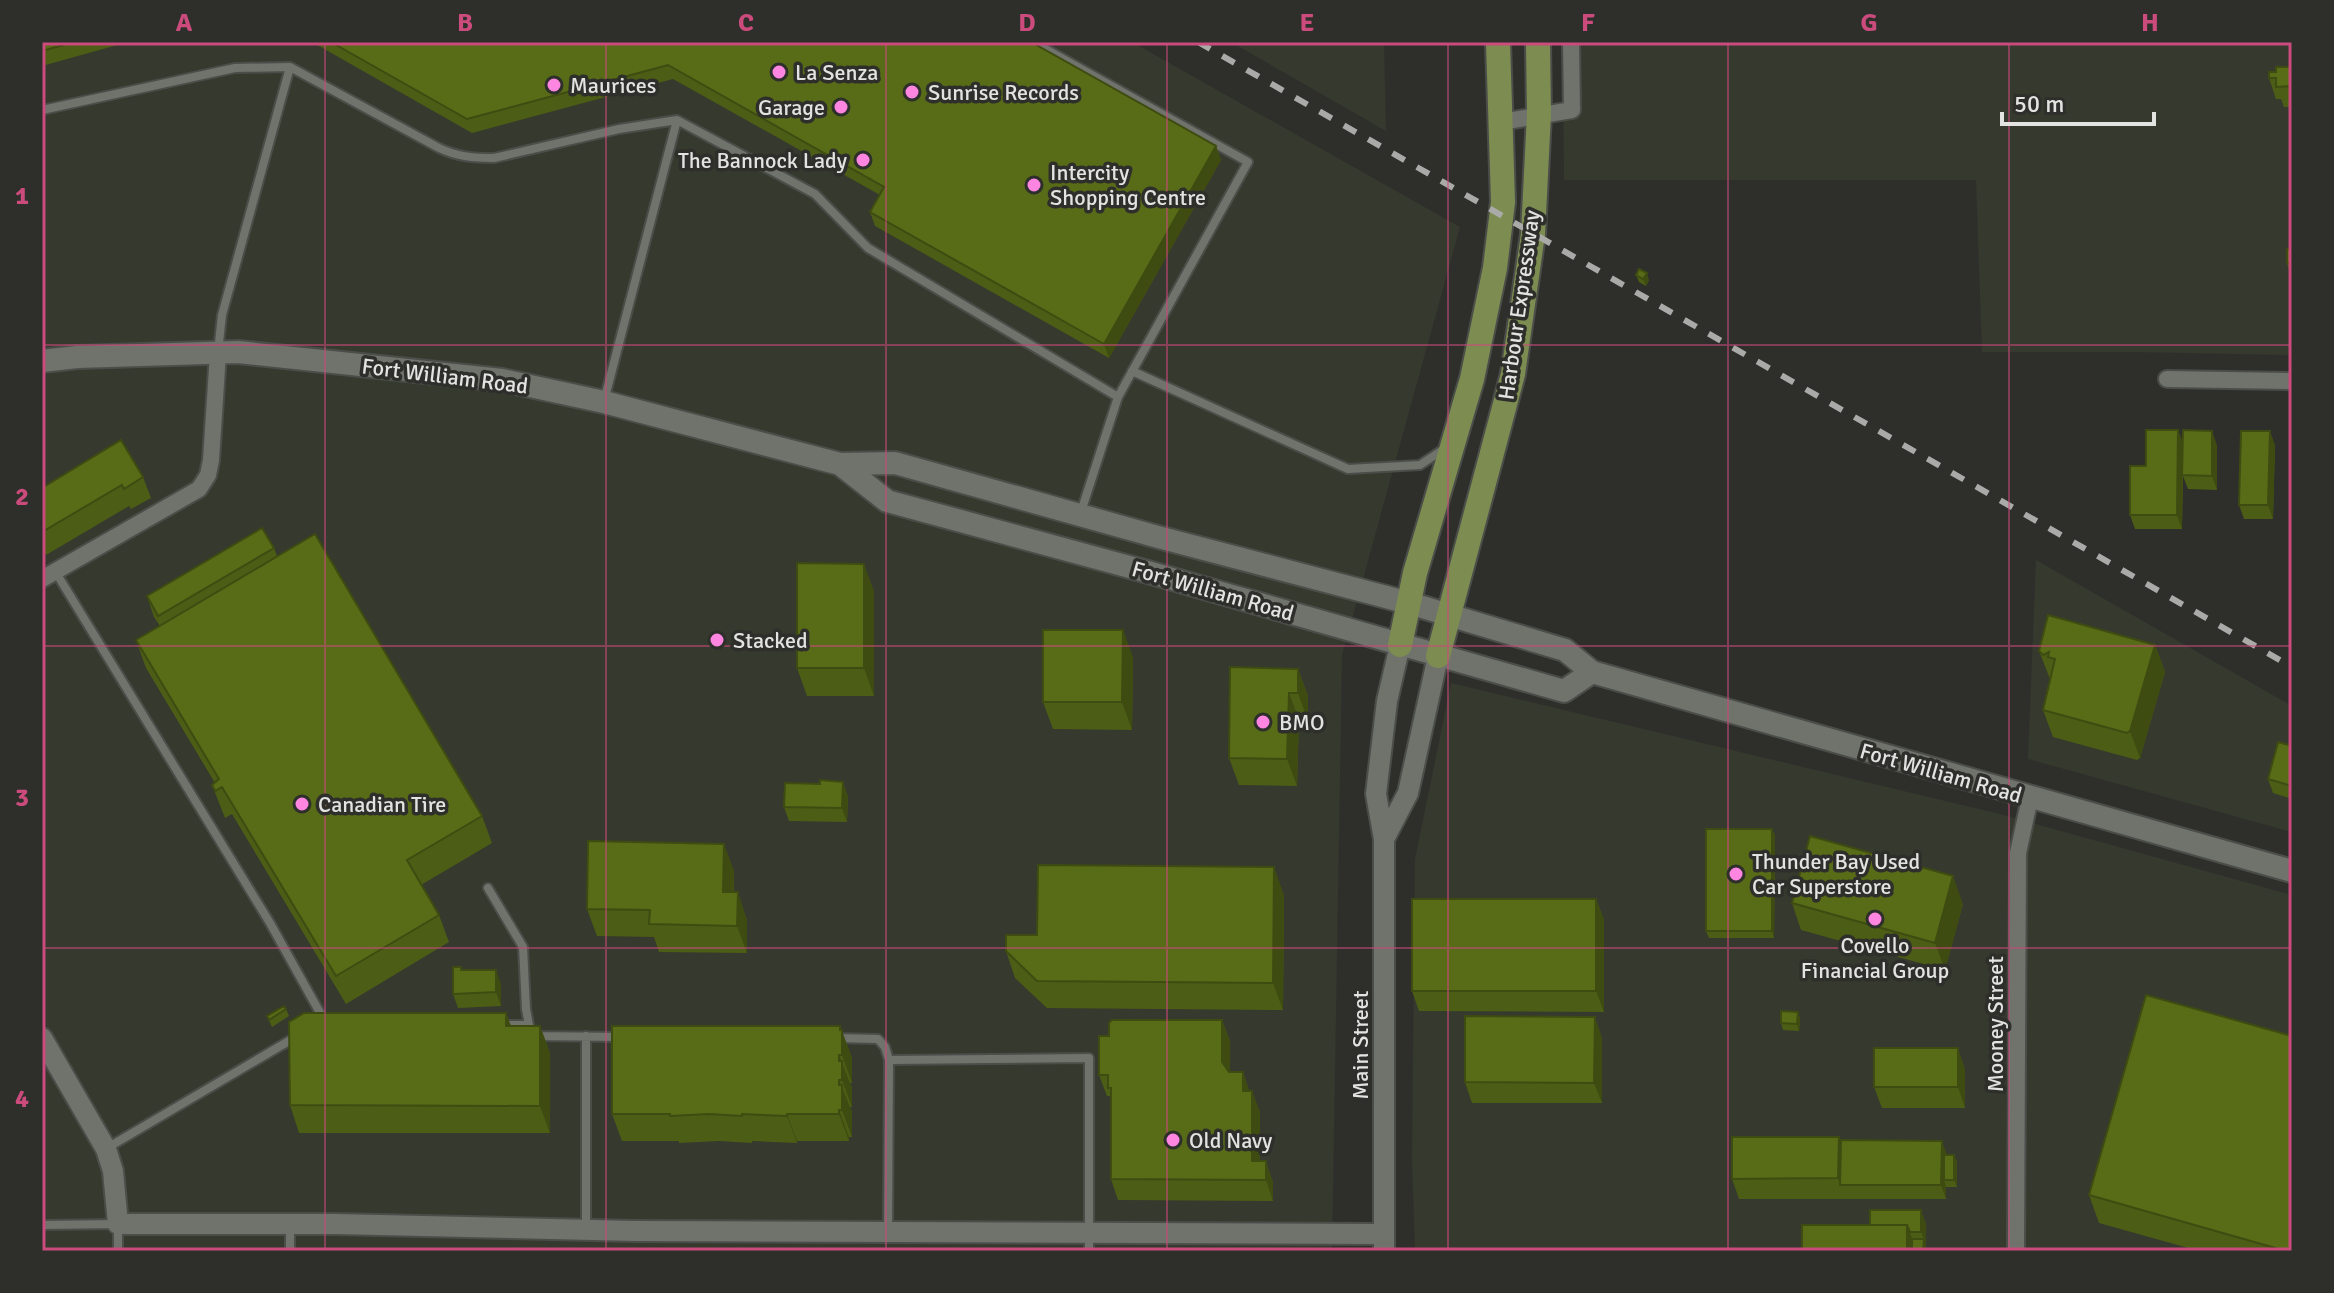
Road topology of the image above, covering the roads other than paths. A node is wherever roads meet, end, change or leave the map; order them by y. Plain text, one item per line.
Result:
1 (1033, 42) edge
2 (1482, 42) edge
3 (1498, 42) edge
4 (1538, 42) edge
5 (1571, 42) edge
6 (290, 67) junction
7 (1499, 67) junction
8 (42, 110) edge
9 (1539, 114) junction
10 (677, 120) junction
11 (1501, 122) junction
12 (218, 353) junction
13 (42, 361) edge
14 (1132, 371) junction
15 (2167, 379) dead end
16 (2292, 381) edge
17 (1118, 397) junction
18 (604, 402) junction
19 (1452, 444) junction
20 (840, 464) junction
21 (1080, 515) junction
22 (49, 575) edge
23 (1409, 603) junction
24 (1450, 616) junction
25 (1400, 645) junction
26 (1438, 656) junction
27 (1592, 672) junction
28 (2030, 798) junction
29 (1384, 839) junction
30 (2292, 871) edge
31 (488, 888) dead end
32 (325, 1020) junction
33 (341, 1020) edge
34 (498, 1025) edge
35 (529, 1025) junction
36 (586, 1036) junction
37 (633, 1037) edge
38 (42, 1038) edge
39 (821, 1038) edge
40 (889, 1060) junction
41 (106, 1149) junction
42 (290, 1223) junction
43 (118, 1224) junction
44 (42, 1225) edge
45 (586, 1231) junction
46 (888, 1232) junction
47 (1089, 1242) edge
48 (1384, 1243) edge
49 (118, 1251) edge
50 (290, 1251) edge
51 (2016, 1251) edge

1 - 14 lane
2 - 7 main road
3 - 7 main road, Harbour Expressway
4 - 9 main road, Harbour Expressway
5 - 9 street
6 - 8 lane
6 - 10 lane
6 - 12 lane
7 - 11 main road, Harbour Expressway
9 - 11 street
9 - 24 main road, Harbour Expressway
10 - 17 lane
10 - 18 lane
11 - 19 main road, Harbour Expressway
12 - 13 main road, Fort William Road
12 - 18 main road, Fort William Road
12 - 22 street
14 - 17 lane
14 - 19 lane
15 - 16 street
17 - 21 lane
18 - 20 main road, Fort William Road
19 - 23 main road, Harbour Expressway
20 - 21 main road, Fort William Road
20 - 25 main road, Fort William Road
21 - 23 main road, Fort William Road
22 - 32 lane
23 - 24 main road, Fort William Road
23 - 25 main road, Harbour Expressway
24 - 26 main road, Harbour Expressway
24 - 27 main road, Fort William Road
25 - 26 main road, Fort William Road
25 - 29 street, Main Street
26 - 27 main road, Fort William Road
26 - 29 street, Main Street
27 - 28 main road, Fort William Road
28 - 30 main road, Fort William Road
28 - 51 street, Mooney Street
29 - 48 street, Main Street
31 - 35 lane
32 - 33 lane
32 - 41 lane
34 - 35 lane
35 - 36 lane
36 - 37 lane
36 - 45 lane
38 - 41 street
39 - 40 lane
40 - 46 lane
40 - 47 lane
41 - 43 street
42 - 43 street
42 - 45 street
42 - 50 lane
43 - 44 lane
43 - 49 lane
45 - 46 street
46 - 47 street
47 - 48 street

